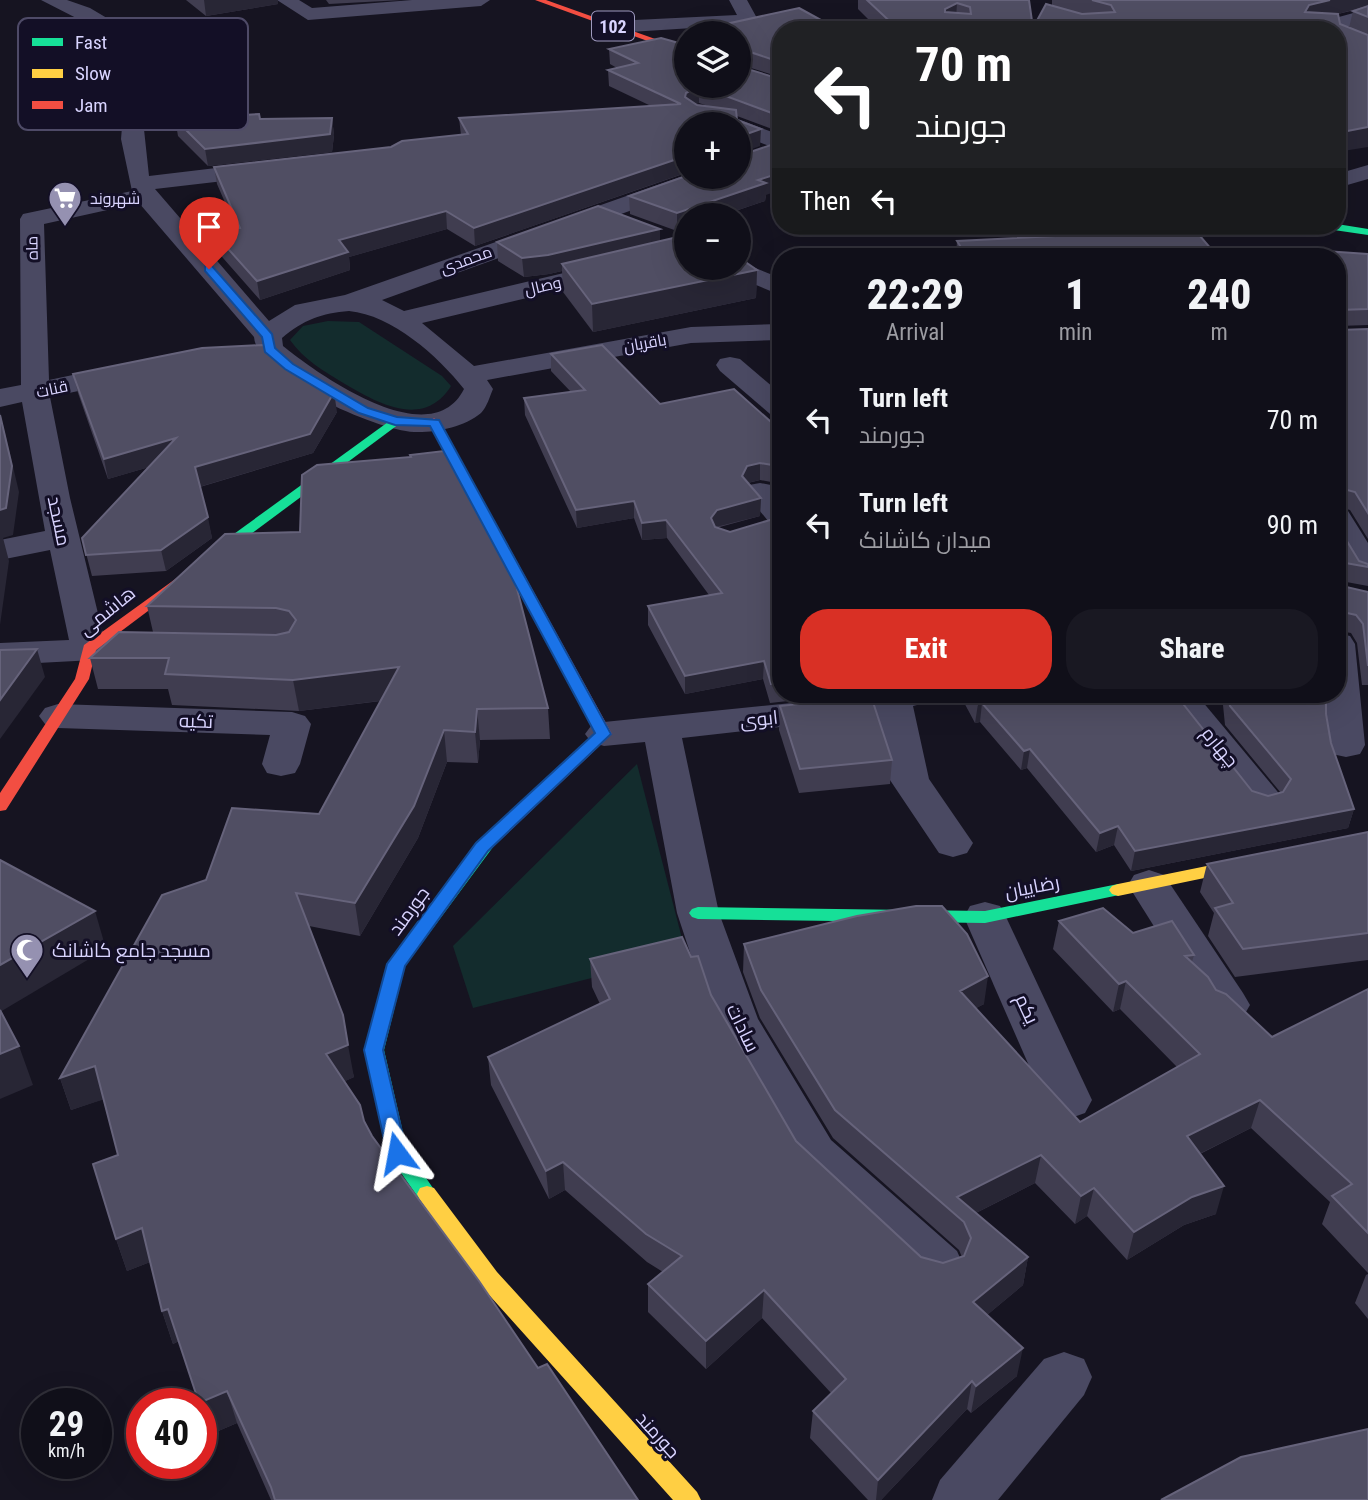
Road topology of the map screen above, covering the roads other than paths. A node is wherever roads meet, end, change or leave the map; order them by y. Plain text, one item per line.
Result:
1 (50, 0) edge
2 (286, 0) edge
3 (481, 0) edge
4 (539, 0) edge
5 (738, 0) edge
6 (1368, 15) edge
7 (94, 18) edge
8 (1346, 24) edge
9 (614, 27) junction
10 (674, 49) edge
11 (132, 130) edge
12 (751, 131) edge
13 (772, 140) edge
14 (286, 167) edge
15 (674, 187) edge
16 (143, 189) junction
17 (597, 213) junction
18 (635, 228) edge
19 (1346, 229) edge
20 (1368, 232) edge
21 (661, 237) dead end
22 (674, 243) edge
23 (674, 252) edge
24 (751, 274) edge
25 (772, 284) edge
26 (349, 303) junction
27 (399, 320) junction
28 (772, 332) edge
29 (260, 346) junction
30 (730, 365) dead end
31 (153, 368) edge
32 (470, 375) junction
33 (35, 392) junction
34 (0, 398) edge
35 (772, 401) edge
36 (395, 421) junction
37 (434, 422) junction
38 (63, 538) junction
39 (1346, 544) edge
40 (0, 550) edge
41 (1361, 588) edge
42 (89, 648) junction
43 (144, 649) edge
44 (0, 654) edge
45 (879, 703) edge
46 (901, 703) edge
47 (1184, 703) edge
48 (1342, 703) edge
49 (58, 716) junction
50 (661, 729) junction
51 (604, 734) junction
52 (1346, 745) dead end
53 (281, 764) dead end
54 (1263, 800) edge
55 (0, 806) edge
56 (953, 844) dead end
57 (1270, 859) edge
58 (1149, 885) junction
59 (698, 912) junction
60 (985, 918) junction
61 (1227, 1005) edge
62 (1068, 1100) dead end
63 (938, 1267) edge
64 (1064, 1377) dead end
65 (688, 1500) edge
66 (961, 1500) edge

1 - 7 street
2 - 3 street
4 - 9 street, 102
5 - 9 street
6 - 8 street
9 - 10 street, 102
11 - 16 street
12 - 13 street
14 - 16 street
15 - 17 street, محمدی
16 - 29 street
16 - 33 street, ماه
17 - 18 street
17 - 26 street, محمدی
19 - 20 street
21 - 22 street
23 - 27 street, وصال
24 - 25 street
26 - 27 street
26 - 29 street
27 - 32 street
28 - 32 street, باقریان
29 - 36 street
30 - 35 street
31 - 33 street, قنات
32 - 37 street
33 - 34 street, قنات
33 - 38 street, مسجد
36 - 37 street
36 - 42 street, هاشمی
37 - 51 street
38 - 40 street
38 - 42 street, مسجد
39 - 41 street
42 - 43 street
42 - 44 street
42 - 49 street, هاشمی
45 - 50 street, ابوی
46 - 56 street
47 - 54 street, چهارم
48 - 52 street
49 - 53 street, تکیه
49 - 55 street, هاشمی
50 - 51 street, ابوی
50 - 59 street, سادات
51 - 65 street, جورمند
57 - 58 street, رضاییان
58 - 60 street, رضاییان
58 - 61 street
59 - 60 street, رضاییان
59 - 63 street, سادات
60 - 62 street, یکم
64 - 66 street

